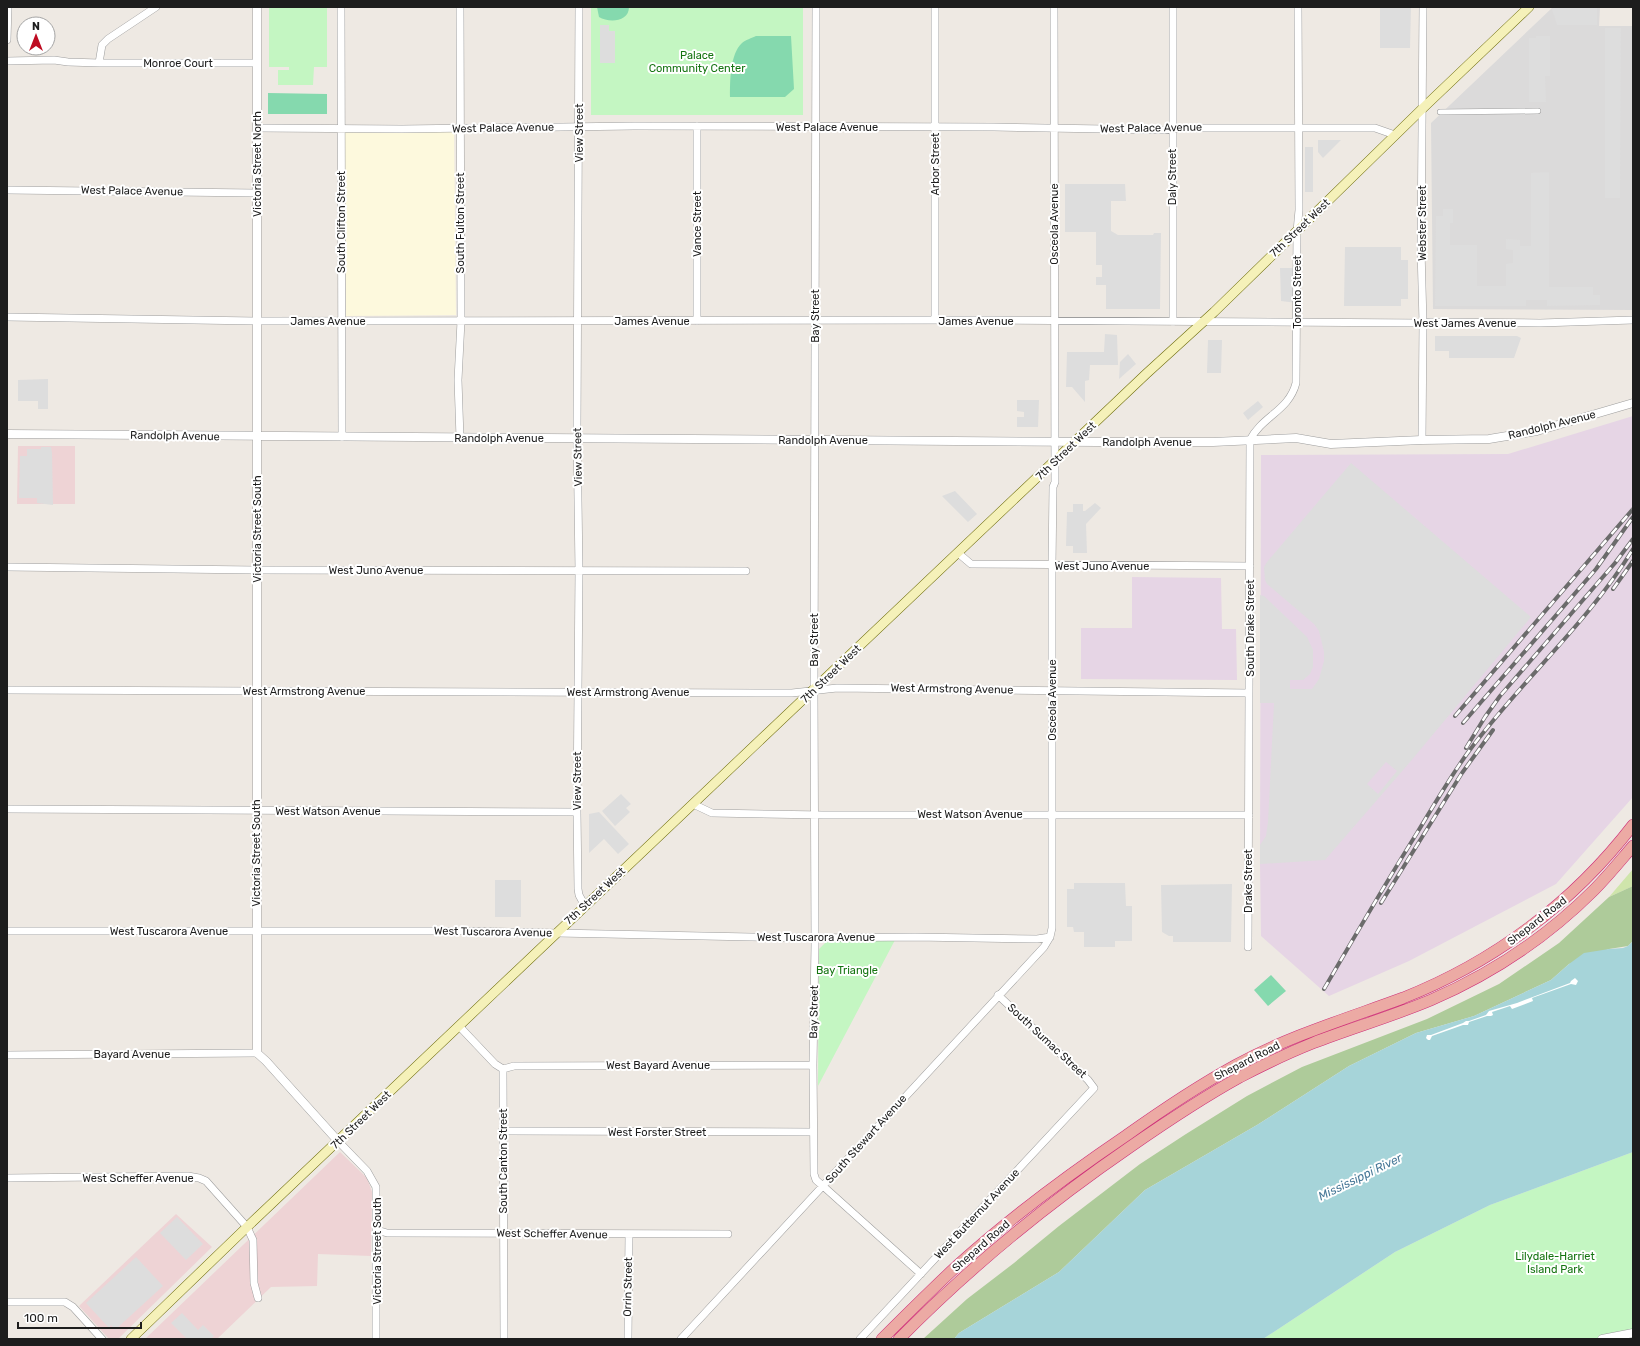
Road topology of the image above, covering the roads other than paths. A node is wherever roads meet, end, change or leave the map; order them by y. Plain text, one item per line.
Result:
1 (8, 7) edge
2 (156, 7) edge
3 (257, 7) edge
4 (341, 7) edge
5 (460, 7) edge
6 (579, 7) edge
7 (816, 7) edge
8 (935, 7) edge
9 (1054, 7) edge
10 (1173, 7) edge
11 (1298, 7) edge
12 (1423, 7) edge
13 (1529, 7) edge
14 (7, 40) edge
15 (7, 61) edge
16 (99, 63) junction
17 (257, 63) junction
18 (1422, 109) junction
19 (1538, 111) dead end
20 (1440, 112) dead end
21 (697, 126) junction
22 (815, 127) junction
23 (935, 127) junction
24 (257, 128) junction
25 (341, 128) junction
26 (460, 128) junction
27 (579, 128) junction
28 (1054, 128) junction
29 (1298, 128) junction
30 (1172, 129) junction
31 (1395, 135) junction
32 (7, 190) edge
33 (258, 193) junction
34 (1297, 230) junction
35 (7, 317) edge
36 (935, 320) junction
37 (1633, 320) edge
38 (257, 321) junction
39 (341, 321) junction
40 (461, 321) junction
41 (697, 321) junction
42 (815, 321) junction
43 (1054, 321) junction
44 (578, 322) junction
45 (1173, 322) junction
46 (1297, 322) junction
47 (1202, 323) junction
48 (1423, 323) junction
49 (1633, 404) edge
50 (7, 434) edge
51 (257, 437) junction
52 (342, 437) junction
53 (460, 438) junction
54 (578, 439) junction
55 (815, 440) junction
56 (1250, 440) junction
57 (1422, 440) junction
58 (1054, 441) junction
59 (1076, 441) junction
60 (1054, 462) junction
61 (958, 553) junction
62 (1052, 565) junction
63 (1250, 566) junction
64 (7, 567) edge
65 (257, 570) junction
66 (579, 571) junction
67 (746, 571) dead end
68 (7, 690) edge
69 (256, 690) junction
70 (814, 690) junction
71 (1052, 691) junction
72 (578, 692) junction
73 (1249, 693) junction
74 (693, 804) junction
75 (7, 809) edge
76 (256, 810) junction
77 (577, 812) junction
78 (814, 814) junction
79 (1052, 814) junction
80 (1249, 815) junction
81 (1633, 825) edge
82 (1633, 846) edge
83 (585, 906) junction
84 (7, 931) edge
85 (256, 932) junction
86 (557, 933) junction
87 (1050, 937) junction
88 (815, 938) junction
89 (1248, 947) dead end
90 (998, 995) junction
91 (459, 1026) junction
92 (257, 1054) junction
93 (7, 1055) edge
94 (813, 1065) junction
95 (503, 1069) junction
96 (1094, 1088) joint
97 (502, 1131) junction
98 (813, 1132) junction
99 (338, 1141) junction
100 (7, 1178) edge
101 (823, 1186) junction
102 (247, 1227) junction
103 (377, 1230) junction
104 (503, 1233) junction
105 (629, 1234) junction
106 (728, 1234) dead end
107 (920, 1274) junction
108 (258, 1298) dead end
109 (7, 1302) edge
110 (1633, 1333) edge
111 (102, 1339) edge
112 (131, 1339) edge
113 (376, 1339) edge
114 (504, 1339) edge
115 (628, 1339) edge
116 (681, 1339) edge
117 (860, 1339) edge
118 (882, 1339) edge
119 (899, 1339) edge
120 (1602, 1339) edge

1 - 14 street
2 - 16 street
3 - 17 street, Victoria Street North
4 - 25 street, South Clifton Street
5 - 26 street, South Fulton Street
6 - 27 street, View Street
7 - 22 street, Bay Street
8 - 23 street, Arbor Street
9 - 28 street, Osceola Avenue
10 - 30 street, Daly Street
11 - 29 street, Toronto Street
12 - 18 street, Webster Street
13 - 18 main road, 7th Street West
15 - 16 street, Monroe Court
16 - 17 street, Monroe Court
17 - 24 street, Victoria Street North
18 - 31 main road, 7th Street West
18 - 48 street, Webster Street
19 - 20 street
21 - 22 street, West Palace Avenue
21 - 27 street, West Palace Avenue
21 - 41 street, Vance Street
22 - 23 street, West Palace Avenue
22 - 42 street, Bay Street
23 - 28 street, West Palace Avenue
23 - 36 street, Arbor Street
24 - 25 street, West Palace Avenue
24 - 33 street, Victoria Street North
25 - 26 street, West Palace Avenue
25 - 39 street, South Clifton Street
26 - 27 street, West Palace Avenue
26 - 40 street, South Fulton Street
27 - 44 street, View Street
28 - 30 street, West Palace Avenue
28 - 43 street, Osceola Avenue
29 - 30 street, West Palace Avenue
29 - 31 street, West Palace Avenue
29 - 34 street, Toronto Street
30 - 45 street, Daly Street
31 - 34 main road, 7th Street West
32 - 33 street, West Palace Avenue
33 - 38 street, Victoria Street North
34 - 46 street, Toronto Street
34 - 47 main road, 7th Street West
35 - 38 street, James Avenue
36 - 42 street, James Avenue
36 - 43 street, James Avenue
37 - 48 street, West James Avenue
38 - 39 street, James Avenue
38 - 51 street, Victoria Street South
39 - 40 street, James Avenue
39 - 52 street, South Clifton Street
40 - 44 street, James Avenue
40 - 53 street, South Fulton Street
41 - 42 street, James Avenue
41 - 44 street, James Avenue
42 - 55 street, Bay Street
43 - 45 street, James Avenue
43 - 58 street, Osceola Avenue
44 - 54 street, View Street
45 - 47 street, James Avenue
46 - 47 street, James Avenue
46 - 48 street, West James Avenue
46 - 56 street, Toronto Street
47 - 59 main road, 7th Street West
48 - 57 street, Webster Street
49 - 57 street, Randolph Avenue
50 - 51 street, Randolph Avenue
51 - 52 street, Randolph Avenue
51 - 65 street, Victoria Street South
52 - 53 street, Randolph Avenue
53 - 54 street, Randolph Avenue
54 - 55 street, Randolph Avenue
54 - 66 street, View Street
55 - 58 street, Randolph Avenue
55 - 70 street, Bay Street
56 - 57 street, Randolph Avenue
56 - 59 street, Randolph Avenue
56 - 63 street, South Drake Street
58 - 59 street, Randolph Avenue
58 - 60 street, Osceola Avenue
59 - 60 main road, 7th Street West
60 - 61 main road, 7th Street West
60 - 62 street, Osceola Avenue
61 - 62 street, West Juno Avenue
61 - 70 main road, 7th Street West
62 - 63 street, West Juno Avenue
62 - 71 street, Osceola Avenue
63 - 73 street, South Drake Street
64 - 65 street, West Juno Avenue
65 - 66 street, West Juno Avenue
65 - 69 street, Victoria Street South
66 - 67 street, West Juno Avenue
66 - 72 street, View Street
68 - 69 street, West Armstrong Avenue
69 - 72 street, West Armstrong Avenue
69 - 76 street, Victoria Street South
70 - 71 street, West Armstrong Avenue
70 - 72 street, West Armstrong Avenue
70 - 74 main road, 7th Street West
70 - 78 street, Bay Street
71 - 73 street, West Armstrong Avenue
71 - 79 street, Osceola Avenue
72 - 77 street, View Street
73 - 80 street, South Drake Street
74 - 78 street, West Watson Avenue
74 - 83 main road, 7th Street West
75 - 76 street, West Watson Avenue
76 - 77 street, West Watson Avenue
76 - 85 street, Victoria Street South
77 - 83 street, View Street
78 - 79 street, West Watson Avenue
78 - 88 street, Bay Street
79 - 80 street, West Watson Avenue
79 - 87 street, Osceola Avenue
80 - 89 street, Drake Street
81 - 118 highway, Shepard Road
82 - 119 highway, Shepard Road
83 - 86 main road, 7th Street West
84 - 85 street, West Tuscarora Avenue
85 - 86 street, West Tuscarora Avenue
85 - 92 street, Victoria Street South
86 - 88 street, West Tuscarora Avenue
86 - 91 main road, 7th Street West
87 - 88 street, West Tuscarora Avenue
87 - 90 street, South Stewart Avenue
88 - 94 street, Bay Street
90 - 96 street, South Sumac Street
90 - 101 street, South Stewart Avenue
91 - 95 street
91 - 99 main road, 7th Street West
92 - 93 street, Bayard Avenue
92 - 99 street, Victoria Street South
94 - 95 street, West Bayard Avenue
94 - 98 street, Bay Street
95 - 97 street, South Canton Street
96 - 107 street, West Butternut Avenue
97 - 98 street, West Forster Street
97 - 104 street, South Canton Street
98 - 101 street, Bay Street
99 - 102 main road, 7th Street West
99 - 103 street, Victoria Street South
100 - 102 street, West Scheffer Avenue
101 - 107 street, Bay Street
101 - 116 street, South Stewart Avenue
102 - 108 street
102 - 112 main road, 7th Street West
103 - 104 street, West Scheffer Avenue
103 - 113 street, Victoria Street South
104 - 105 street, West Scheffer Avenue
104 - 114 street, South Canton Street
105 - 106 street, West Scheffer Avenue
105 - 115 street, Orrin Street
107 - 117 street, West Butternut Avenue
109 - 111 street
110 - 120 street

